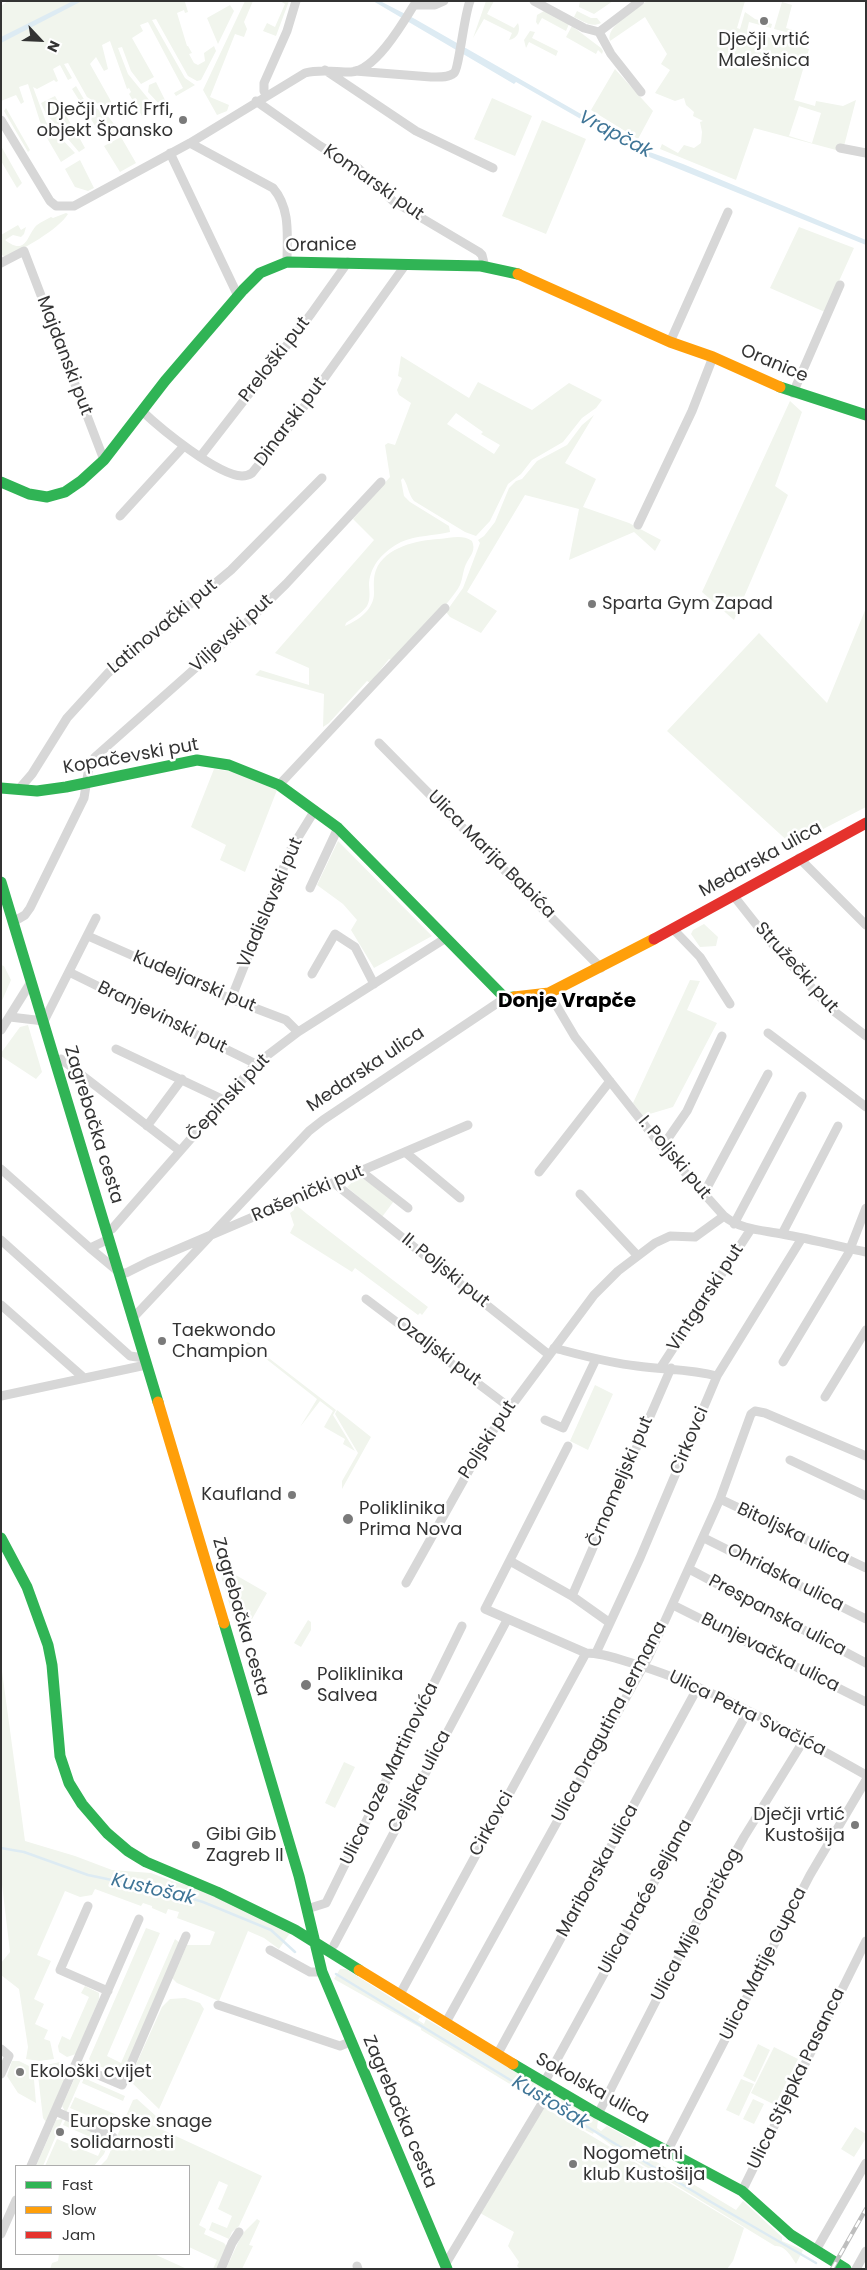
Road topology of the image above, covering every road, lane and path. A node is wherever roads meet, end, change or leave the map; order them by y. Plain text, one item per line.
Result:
1 (296, 1) edge
2 (444, 1) edge
3 (470, 1) edge
4 (534, 1) edge
5 (640, 1) edge
6 (410, 6) edge
7 (599, 32) junction
8 (325, 70) junction
9 (354, 71) junction
10 (641, 92) dead end
11 (266, 95) junction
12 (256, 101) junction
13 (1, 120) edge
14 (190, 143) junction
15 (840, 148) dead end
16 (866, 153) edge
17 (170, 154) junction
18 (493, 168) dead end
19 (728, 212) dead end
20 (287, 262) junction
21 (348, 262) junction
22 (1, 263) edge
23 (406, 264) junction
24 (484, 267) junction
25 (840, 285) dead end
26 (238, 296) junction
27 (670, 342) junction
28 (713, 358) junction
29 (793, 393) junction
30 (142, 411) junction
31 (865, 414) edge
32 (184, 446) junction
33 (200, 457) junction
34 (104, 460) junction
35 (322, 478) dead end
36 (1, 482) edge
37 (381, 482) dead end
38 (120, 516) dead end
39 (638, 525) dead end
40 (445, 608) dead end
41 (379, 743) dead end
42 (88, 783) junction
43 (279, 785) junction
44 (1, 788) edge
45 (19, 789) junction
46 (314, 810) junction
47 (866, 823) edge
48 (338, 828) junction
49 (799, 858) junction
50 (1, 882) edge
51 (310, 888) dead end
52 (732, 894) junction
53 (96, 918) dead end
54 (13, 922) junction
55 (866, 926) edge
56 (673, 929) junction
57 (88, 936) junction
58 (446, 938) junction
59 (601, 968) junction
60 (69, 972) junction
61 (312, 974) dead end
62 (31, 982) junction
63 (374, 984) junction
64 (549, 993) junction
65 (505, 998) junction
66 (231, 999) junction
67 (730, 1004) dead end
68 (10, 1017) junction
69 (44, 1021) junction
70 (1, 1030) edge
71 (298, 1032) junction
72 (768, 1033) dead end
73 (722, 1036) dead end
74 (866, 1036) edge
75 (116, 1049) dead end
76 (61, 1059) dead end
77 (256, 1064) junction
78 (768, 1074) dead end
79 (182, 1079) junction
80 (610, 1081) junction
81 (802, 1096) dead end
82 (224, 1100) junction
83 (866, 1107) edge
84 (468, 1124) dead end
85 (147, 1126) junction
86 (838, 1126) dead end
87 (662, 1148) junction
88 (180, 1151) junction
89 (405, 1152) junction
90 (1, 1169) edge
91 (362, 1172) junction
92 (539, 1172) dead end
93 (334, 1183) junction
94 (580, 1194) dead end
95 (703, 1195) junction
96 (460, 1198) dead end
97 (408, 1208) dead end
98 (866, 1208) edge
99 (724, 1216) junction
100 (734, 1224) junction
101 (751, 1229) junction
102 (782, 1234) junction
103 (107, 1235) junction
104 (211, 1236) junction
105 (802, 1238) junction
106 (1, 1240) edge
107 (90, 1248) junction
108 (849, 1249) junction
109 (866, 1252) edge
110 (637, 1255) junction
111 (120, 1273) junction
112 (366, 1299) dead end
113 (1, 1305) edge
114 (132, 1319) junction
115 (866, 1330) edge
116 (551, 1351) junction
117 (596, 1359) junction
118 (145, 1361) junction
119 (783, 1362) dead end
120 (666, 1368) junction
121 (717, 1376) junction
122 (84, 1378) junction
123 (1, 1396) edge
124 (825, 1397) dead end
125 (509, 1407) junction
126 (545, 1420) dead end
127 (568, 1446) dead end
128 (866, 1456) edge
129 (790, 1460) dead end
130 (866, 1496) edge
131 (720, 1499) junction
132 (1, 1538) edge
133 (704, 1538) junction
134 (510, 1561) junction
135 (866, 1568) edge
136 (689, 1569) junction
137 (406, 1583) dead end
138 (572, 1596) junction
139 (673, 1605) junction
140 (866, 1619) edge
141 (507, 1620) junction
142 (610, 1623) junction
143 (462, 1626) dead end
144 (586, 1653) junction
145 (596, 1653) junction
146 (866, 1663) edge
147 (642, 1667) junction
148 (698, 1687) junction
149 (866, 1702) edge
150 (748, 1711) junction
151 (804, 1740) junction
152 (866, 1775) edge
153 (866, 1780) edge
154 (88, 1906) dead end
155 (307, 1909) junction
156 (139, 1919) dead end
157 (186, 1936) dead end
158 (866, 1941) edge
159 (316, 1944) junction
160 (334, 1945) dead end
161 (270, 1950) dead end
162 (322, 1972) junction
163 (108, 1991) junction
164 (399, 1996) junction
165 (218, 2005) dead end
166 (445, 2024) junction
167 (350, 2042) junction
168 (1, 2048) edge
169 (498, 2055) junction
170 (76, 2065) junction
171 (1, 2074) edge
172 (544, 2083) junction
173 (541, 2105) dead end
174 (55, 2112) junction
175 (598, 2114) junction
176 (113, 2137) dead end
177 (668, 2150) junction
178 (866, 2163) edge
179 (31, 2165) edge
180 (742, 2191) junction
181 (15, 2202) edge
182 (239, 2232) dead end
183 (1, 2234) edge
184 (816, 2250) junction
185 (866, 2251) edge
186 (446, 2267) edge
187 (222, 2269) edge
188 (846, 2269) edge
189 (856, 2269) edge

1 - 11 street
2 - 6 street
3 - 9 street
4 - 7 street
5 - 7 street
6 - 9 street
7 - 10 street
8 - 9 street
8 - 11 street
8 - 18 street
11 - 12 street
12 - 14 street
12 - 24 street, Komarski put
13 - 17 street
14 - 17 street
14 - 20 street
15 - 16 street
17 - 26 street
19 - 27 street
20 - 21 street, Oranice
20 - 26 street, Oranice
21 - 23 street, Oranice
21 - 33 street, Preloški put
22 - 34 street, Majdanski put
23 - 24 street, Oranice
23 - 33 street, Dinarski put
24 - 27 street, Oranice
25 - 29 street
26 - 30 street, Oranice
27 - 28 street, Oranice
28 - 29 street, Oranice
28 - 39 street
29 - 31 street, Oranice
30 - 32 street, Dinarski put
30 - 34 street, Oranice
32 - 33 street, Dinarski put
32 - 38 street
34 - 36 street, Oranice
35 - 45 street, Latinovački put
37 - 42 street, Viljevski put
40 - 43 street
41 - 59 street, Ulica Marija Babića
42 - 43 street, Kopačevski put
42 - 45 street, Kopačevski put
42 - 54 street
43 - 46 street, Kopačevski put
44 - 45 street, Kopačevski put
46 - 48 street, Kopačevski put
46 - 66 street, Vladislavski put
47 - 49 street, Medarska ulica
48 - 51 street
48 - 58 street, Kopačevski put
49 - 52 street, Medarska ulica
49 - 55 street
50 - 54 street, Zagrebačka cesta
52 - 56 street, Medarska ulica
52 - 74 street, Stružečki put
53 - 57 street
54 - 62 street, Zagrebačka cesta
56 - 59 street, Medarska ulica
56 - 67 street
57 - 60 street
57 - 66 street, Kudeljarski put
58 - 63 street, Čepinski put
58 - 65 street, Kopačevski put
59 - 64 street, Medarska ulica
60 - 69 street
60 - 77 street, Branjevinski put
61 - 63 street
62 - 68 street
62 - 69 street, Zagrebačka cesta
63 - 71 street, Čepinski put
64 - 65 street, Medarska ulica
64 - 80 street, I. Poljski put
65 - 104 street, Medarska ulica
66 - 71 street, Kudeljarski put
68 - 69 street
68 - 70 street
69 - 103 street, Zagrebačka cesta
71 - 77 street, Čepinski put
72 - 83 street
73 - 87 street
75 - 79 street
76 - 85 street
77 - 82 street, Čepinski put
78 - 95 street
79 - 82 street
79 - 85 street
80 - 87 street, I. Poljski put
80 - 92 street
81 - 100 street
82 - 88 street, Čepinski put
84 - 89 street, Rašenički put
85 - 88 street
86 - 102 street
87 - 95 street, I. Poljski put
88 - 103 street, Čepinski put
89 - 91 street, Rašenički put
89 - 96 street
90 - 107 street
91 - 93 street, Rašenički put
91 - 97 street
93 - 104 street, Rašenički put
93 - 116 street, II. Poljski put
94 - 110 street
95 - 99 street, I. Poljski put
98 - 108 street
99 - 100 street, I. Poljski put
99 - 110 street
100 - 101 street, I. Poljski put
101 - 102 street, I. Poljski put
101 - 120 street, Vintgarski put
102 - 105 street, I. Poljski put
103 - 107 street
103 - 111 street, Zagrebačka cesta
104 - 111 street, Rašenički put
104 - 114 street, Medarska ulica
105 - 108 street, I. Poljski put
105 - 121 street, Cirkovci
106 - 118 street
107 - 111 street
108 - 109 street, I. Poljski put
108 - 119 street
110 - 116 street
111 - 114 street, Zagrebačka cesta
112 - 125 street, Ozaljski put
113 - 122 street
114 - 118 street, Zagrebačka cesta
115 - 124 street
116 - 117 street, II. Poljski put
116 - 125 street, Poljski put
117 - 120 street, II. Poljski put
117 - 126 street
118 - 122 street
118 - 155 street, Zagrebačka cesta
120 - 121 street, II. Poljski put
120 - 138 street, Črnomeljski put
121 - 142 street, Cirkovci
122 - 123 street
125 - 137 street, Poljski put
127 - 134 street
128 - 131 street, Ulica Dragutina Lermana
129 - 130 street
131 - 133 street, Ulica Dragutina Lermana
131 - 135 street, Bitoljska ulica
132 - 159 street, Sokolska ulica
133 - 136 street, Ulica Dragutina Lermana
133 - 140 street, Ohridska ulica
134 - 138 street
134 - 141 street, Ulica Petra Svačića
136 - 139 street, Ulica Dragutina Lermana
136 - 146 street, Prespanska ulica
138 - 142 street
139 - 147 street, Ulica Dragutina Lermana
139 - 149 street, Bunjevačka ulica
141 - 144 street, Ulica Petra Svačića
141 - 160 street, Celjska ulica
142 - 145 street, Cirkovci
143 - 155 street, Ulica Joze Martinovića
144 - 145 street, Ulica Petra Svačića
144 - 164 street, Cirkovci
145 - 147 street, Ulica Petra Svačića
147 - 148 street, Ulica Petra Svačića
147 - 166 street, Ulica Dragutina Lermana
148 - 150 street, Ulica Petra Svačića
148 - 169 street, Mariborska ulica
150 - 151 street, Ulica Petra Svačića
150 - 172 street, Ulica braće Seljana
151 - 152 street, Ulica Petra Svačića
151 - 175 street, Ulica Mije Goričkog
153 - 177 street, Ulica Matije Gupca
154 - 163 street
155 - 159 street, Zagrebačka cesta
156 - 163 street
157 - 170 street
158 - 180 street, Ulica Stjepka Pasanca
159 - 162 street, Zagrebačka cesta
159 - 164 street, Sokolska ulica
161 - 162 street
162 - 167 street, Zagrebačka cesta
163 - 170 street
164 - 166 street, Sokolska ulica
165 - 167 street
166 - 169 street, Sokolska ulica
167 - 186 street, Zagrebačka cesta
168 - 171 street
169 - 172 street, Sokolska ulica
170 - 174 street
172 - 175 street, Sokolska ulica
173 - 186 street, Zagrebačka cesta
174 - 176 street
174 - 179 street
175 - 177 street, Sokolska ulica
177 - 180 street, Sokolska ulica
178 - 184 street
180 - 184 street, Sokolska ulica
181 - 183 street
182 - 187 street
184 - 188 street, Sokolska ulica
185 - 189 street

